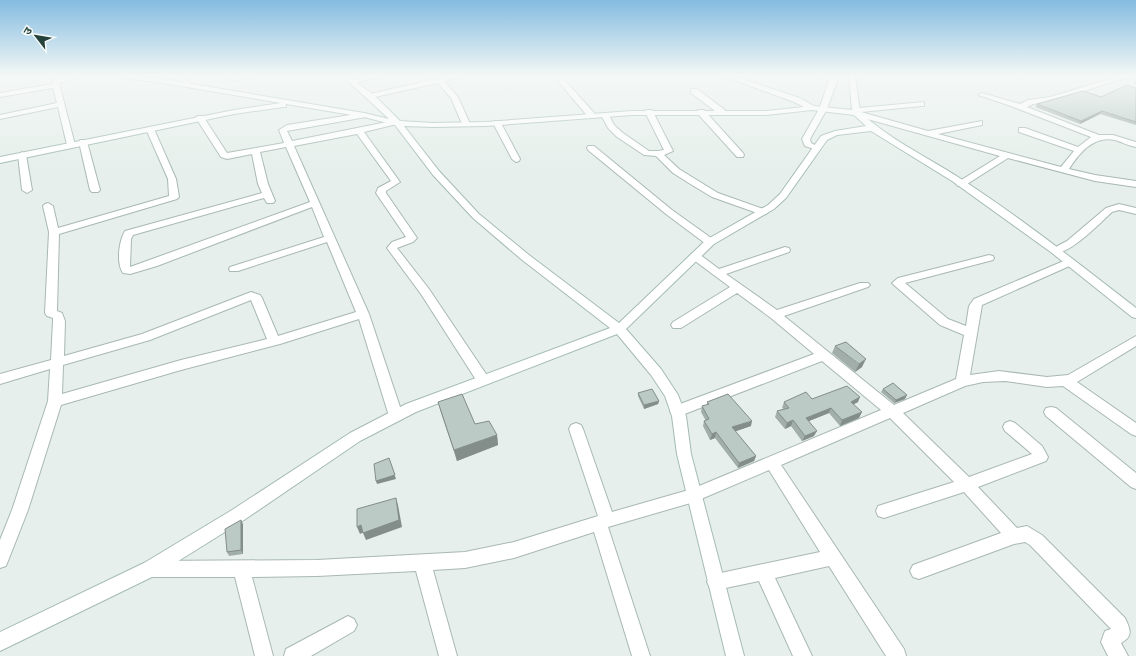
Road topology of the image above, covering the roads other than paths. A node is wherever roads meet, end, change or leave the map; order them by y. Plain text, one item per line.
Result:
1 (47, 107) edge
2 (61, 107) edge
3 (272, 107) edge
4 (312, 107) edge
5 (381, 107) edge
6 (458, 107) edge
7 (584, 107) edge
8 (715, 107) edge
9 (855, 107) edge
10 (900, 107) edge
11 (1020, 107) edge
12 (812, 108) joint
13 (823, 109) junction
14 (649, 112) junction
15 (700, 112) junction
16 (722, 112) junction
17 (856, 112) junction
18 (363, 115) junction
19 (605, 115) junction
20 (0, 116) edge
21 (592, 116) junction
22 (200, 118) junction
23 (396, 122) junction
24 (497, 123) junction
25 (979, 123) dead end
26 (466, 124) junction
27 (872, 128) junction
28 (150, 129) junction
29 (1022, 130) dead end
30 (359, 131) junction
31 (929, 133) junction
32 (1098, 137) junction
33 (84, 142) junction
34 (1135, 143) edge
35 (71, 144) junction
36 (288, 145) junction
37 (591, 148) dead end
38 (817, 148) junction
39 (1079, 150) junction
40 (256, 151) junction
41 (658, 154) junction
42 (22, 155) junction
43 (740, 155) dead end
44 (1007, 155) junction
45 (516, 159) dead end
46 (0, 160) edge
47 (1064, 169) junction
48 (961, 184) junction
49 (1136, 184) edge
50 (27, 190) dead end
51 (95, 190) dead end
52 (315, 203) junction
53 (48, 206) dead end
54 (1136, 211) edge
55 (763, 212) junction
56 (54, 232) junction
57 (330, 238) junction
58 (710, 242) junction
59 (785, 250) dead end
60 (1056, 251) junction
61 (695, 256) junction
62 (989, 258) dead end
63 (1070, 262) junction
64 (234, 269) dead end
65 (718, 273) junction
66 (864, 285) dead end
67 (738, 287) junction
68 (363, 314) junction
69 (1136, 314) edge
70 (775, 315) junction
71 (678, 325) dead end
72 (619, 329) junction
73 (970, 333) junction
74 (1136, 340) edge
75 (274, 342) junction
76 (824, 355) junction
77 (57, 363) junction
78 (0, 379) edge
79 (483, 380) junction
80 (1066, 381) junction
81 (962, 382) junction
82 (55, 401) junction
83 (677, 411) junction
84 (893, 412) junction
85 (1051, 412) dead end
86 (396, 416) junction
87 (1010, 427) dead end
88 (576, 430) dead end
89 (1136, 430) edge
90 (772, 462) junction
91 (1136, 482) edge
92 (966, 485) junction
93 (694, 495) junction
94 (884, 511) dead end
95 (603, 521) junction
96 (1014, 536) junction
97 (833, 557) junction
98 (0, 560) edge
99 (422, 562) junction
100 (150, 569) junction
101 (242, 569) junction
102 (919, 571) dead end
103 (763, 572) junction
104 (716, 582) junction
105 (348, 625) dead end
106 (0, 642) edge
107 (264, 656) edge
108 (293, 656) edge
109 (448, 656) edge
110 (642, 656) edge
111 (735, 656) edge
112 (803, 656) edge
113 (897, 656) edge
114 (1118, 656) edge

1 - 20 street
2 - 35 street
3 - 22 street
4 - 18 street
5 - 23 street
6 - 26 street
7 - 21 street
8 - 16 street
9 - 17 street
10 - 17 street
11 - 32 street
12 - 13 street
12 - 16 street
13 - 17 street
13 - 38 street
14 - 15 street
14 - 19 street
14 - 41 street
15 - 16 street
15 - 43 street
17 - 27 street
17 - 31 street
18 - 23 street
18 - 36 street
19 - 21 street
19 - 41 street
21 - 24 street
22 - 28 street
22 - 40 street
23 - 26 street
23 - 30 street
23 - 72 street
24 - 26 street
24 - 45 street
25 - 31 street
27 - 38 street
27 - 48 street
28 - 33 street
28 - 56 street
29 - 39 street
30 - 36 street
30 - 79 street
31 - 44 street
32 - 34 street
32 - 39 street
33 - 35 street
33 - 51 street
35 - 42 street
36 - 40 street
36 - 52 street
37 - 58 street
38 - 55 street
39 - 47 street
40 - 52 street
41 - 55 street
42 - 46 street
42 - 50 street
44 - 47 street
44 - 48 street
47 - 49 street
48 - 60 street
52 - 57 street
53 - 56 street
54 - 60 street
55 - 58 street
56 - 77 street
57 - 64 street
57 - 68 street
58 - 61 street
59 - 65 street
60 - 63 street
61 - 65 street
61 - 72 street
62 - 73 street
63 - 69 street
63 - 73 street
65 - 67 street
66 - 70 street
67 - 70 street
67 - 71 street
68 - 75 street
68 - 86 street
70 - 76 street
72 - 79 street
72 - 83 street
73 - 81 street
74 - 80 street
75 - 77 street
75 - 82 street
76 - 83 street
76 - 84 street
77 - 78 street
77 - 82 street
79 - 86 street
80 - 81 street
80 - 89 street
81 - 84 street
82 - 98 street
83 - 93 street
84 - 90 street
84 - 92 street
85 - 91 street
86 - 100 street
87 - 92 street
88 - 95 street
90 - 93 street
90 - 97 street
92 - 94 street
92 - 96 street
93 - 95 street
93 - 104 street
95 - 99 street
95 - 110 street
96 - 102 street
96 - 114 street
97 - 103 street
97 - 113 street
99 - 101 street
99 - 109 street
100 - 101 street
100 - 106 street
101 - 107 street
103 - 104 street
103 - 112 street
104 - 111 street
105 - 108 street

